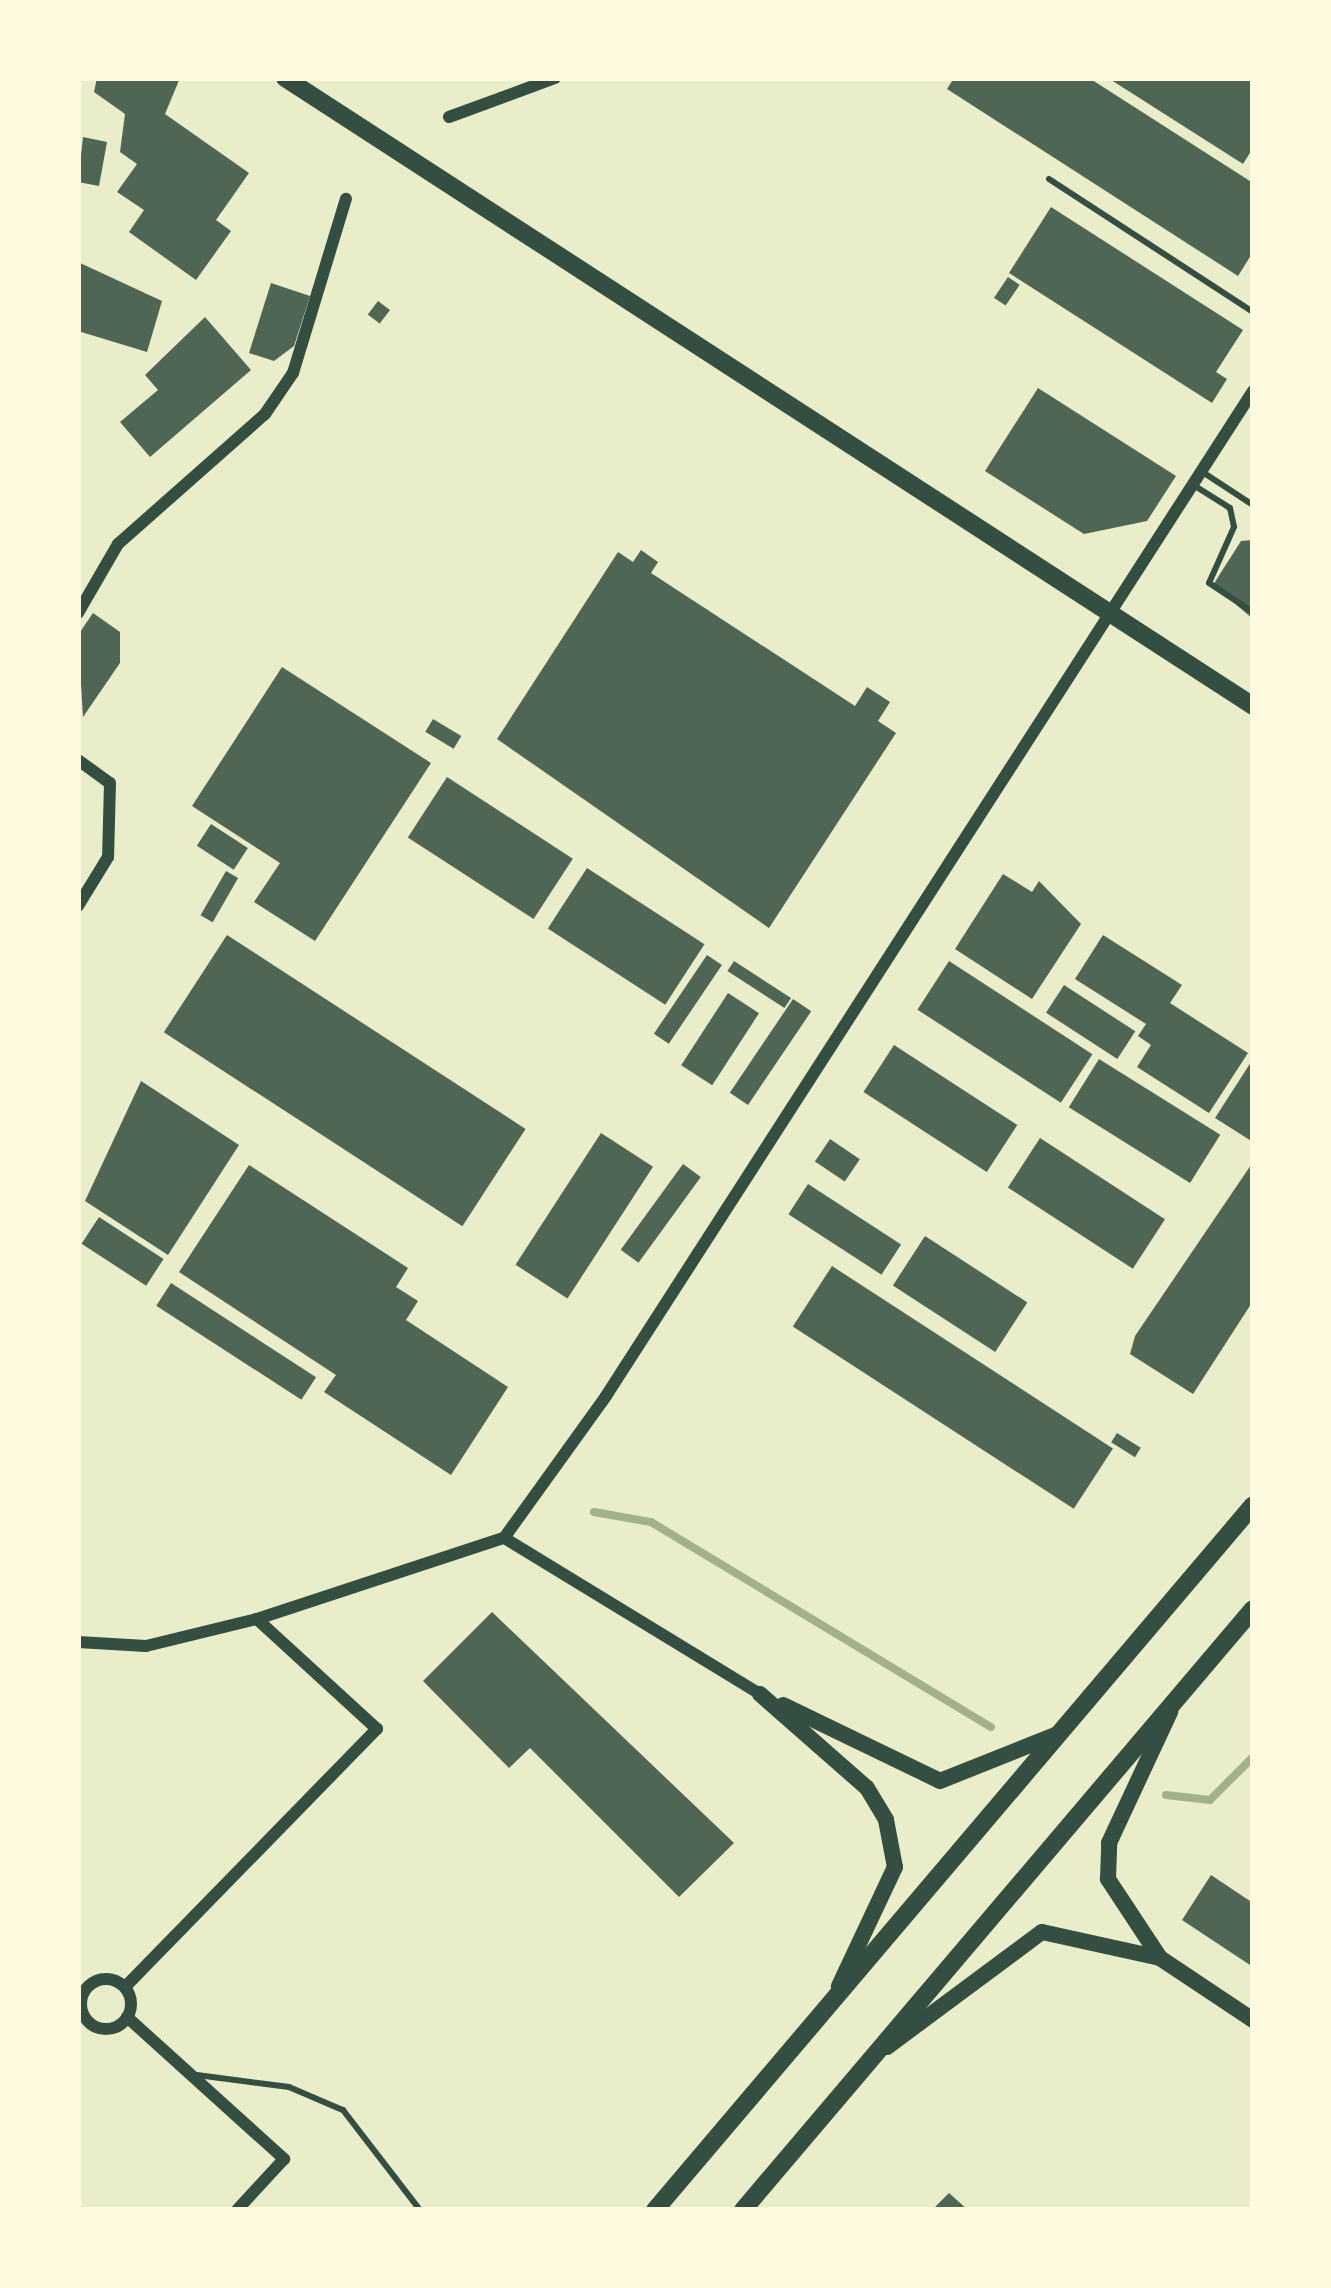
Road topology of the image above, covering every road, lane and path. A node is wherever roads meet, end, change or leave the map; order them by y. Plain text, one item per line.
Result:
1 (285, 78) edge
2 (555, 78) edge
3 (449, 117) dead end
4 (1049, 179) dead end
5 (346, 199) dead end
6 (1253, 311) edge
7 (1253, 391) edge
8 (1201, 470) junction
9 (1192, 484) junction
10 (1253, 505) edge
11 (1253, 612) edge
12 (78, 613) edge
13 (1110, 613) junction
14 (1253, 706) edge
15 (78, 760) edge
16 (78, 906) edge
17 (1253, 1505) edge
18 (504, 1538) junction
19 (1253, 1609) edge
20 (257, 1619) junction
21 (83, 1644) edge
22 (78, 1659) edge
23 (760, 1694) junction
24 (1172, 1709) junction
25 (1066, 1730) junction
26 (1160, 1958) junction
27 (125, 1987) junction
28 (827, 2012) junction
29 (82, 2016) edge
30 (127, 2017) junction
31 (1253, 2020) edge
32 (880, 2053) junction
33 (187, 2073) junction
34 (237, 2210) edge
35 (420, 2210) edge
36 (655, 2210) edge
37 (743, 2210) edge

1 - 13 main road
2 - 3 street
4 - 6 lane
5 - 12 street
7 - 8 street
8 - 9 street
8 - 10 lane
9 - 11 lane
9 - 13 street
13 - 14 main road
13 - 18 street
15 - 16 street
17 - 25 main road
18 - 20 street
18 - 23 street
19 - 24 main road
20 - 21 street
20 - 27 street
21 - 22 street
23 - 25 street
23 - 28 street
24 - 26 street
24 - 32 main road
25 - 28 main road
26 - 31 street
26 - 32 street
27 - 29 street
27 - 30 street
28 - 36 main road
29 - 30 street
30 - 33 street
32 - 37 main road
33 - 34 street
33 - 35 lane

